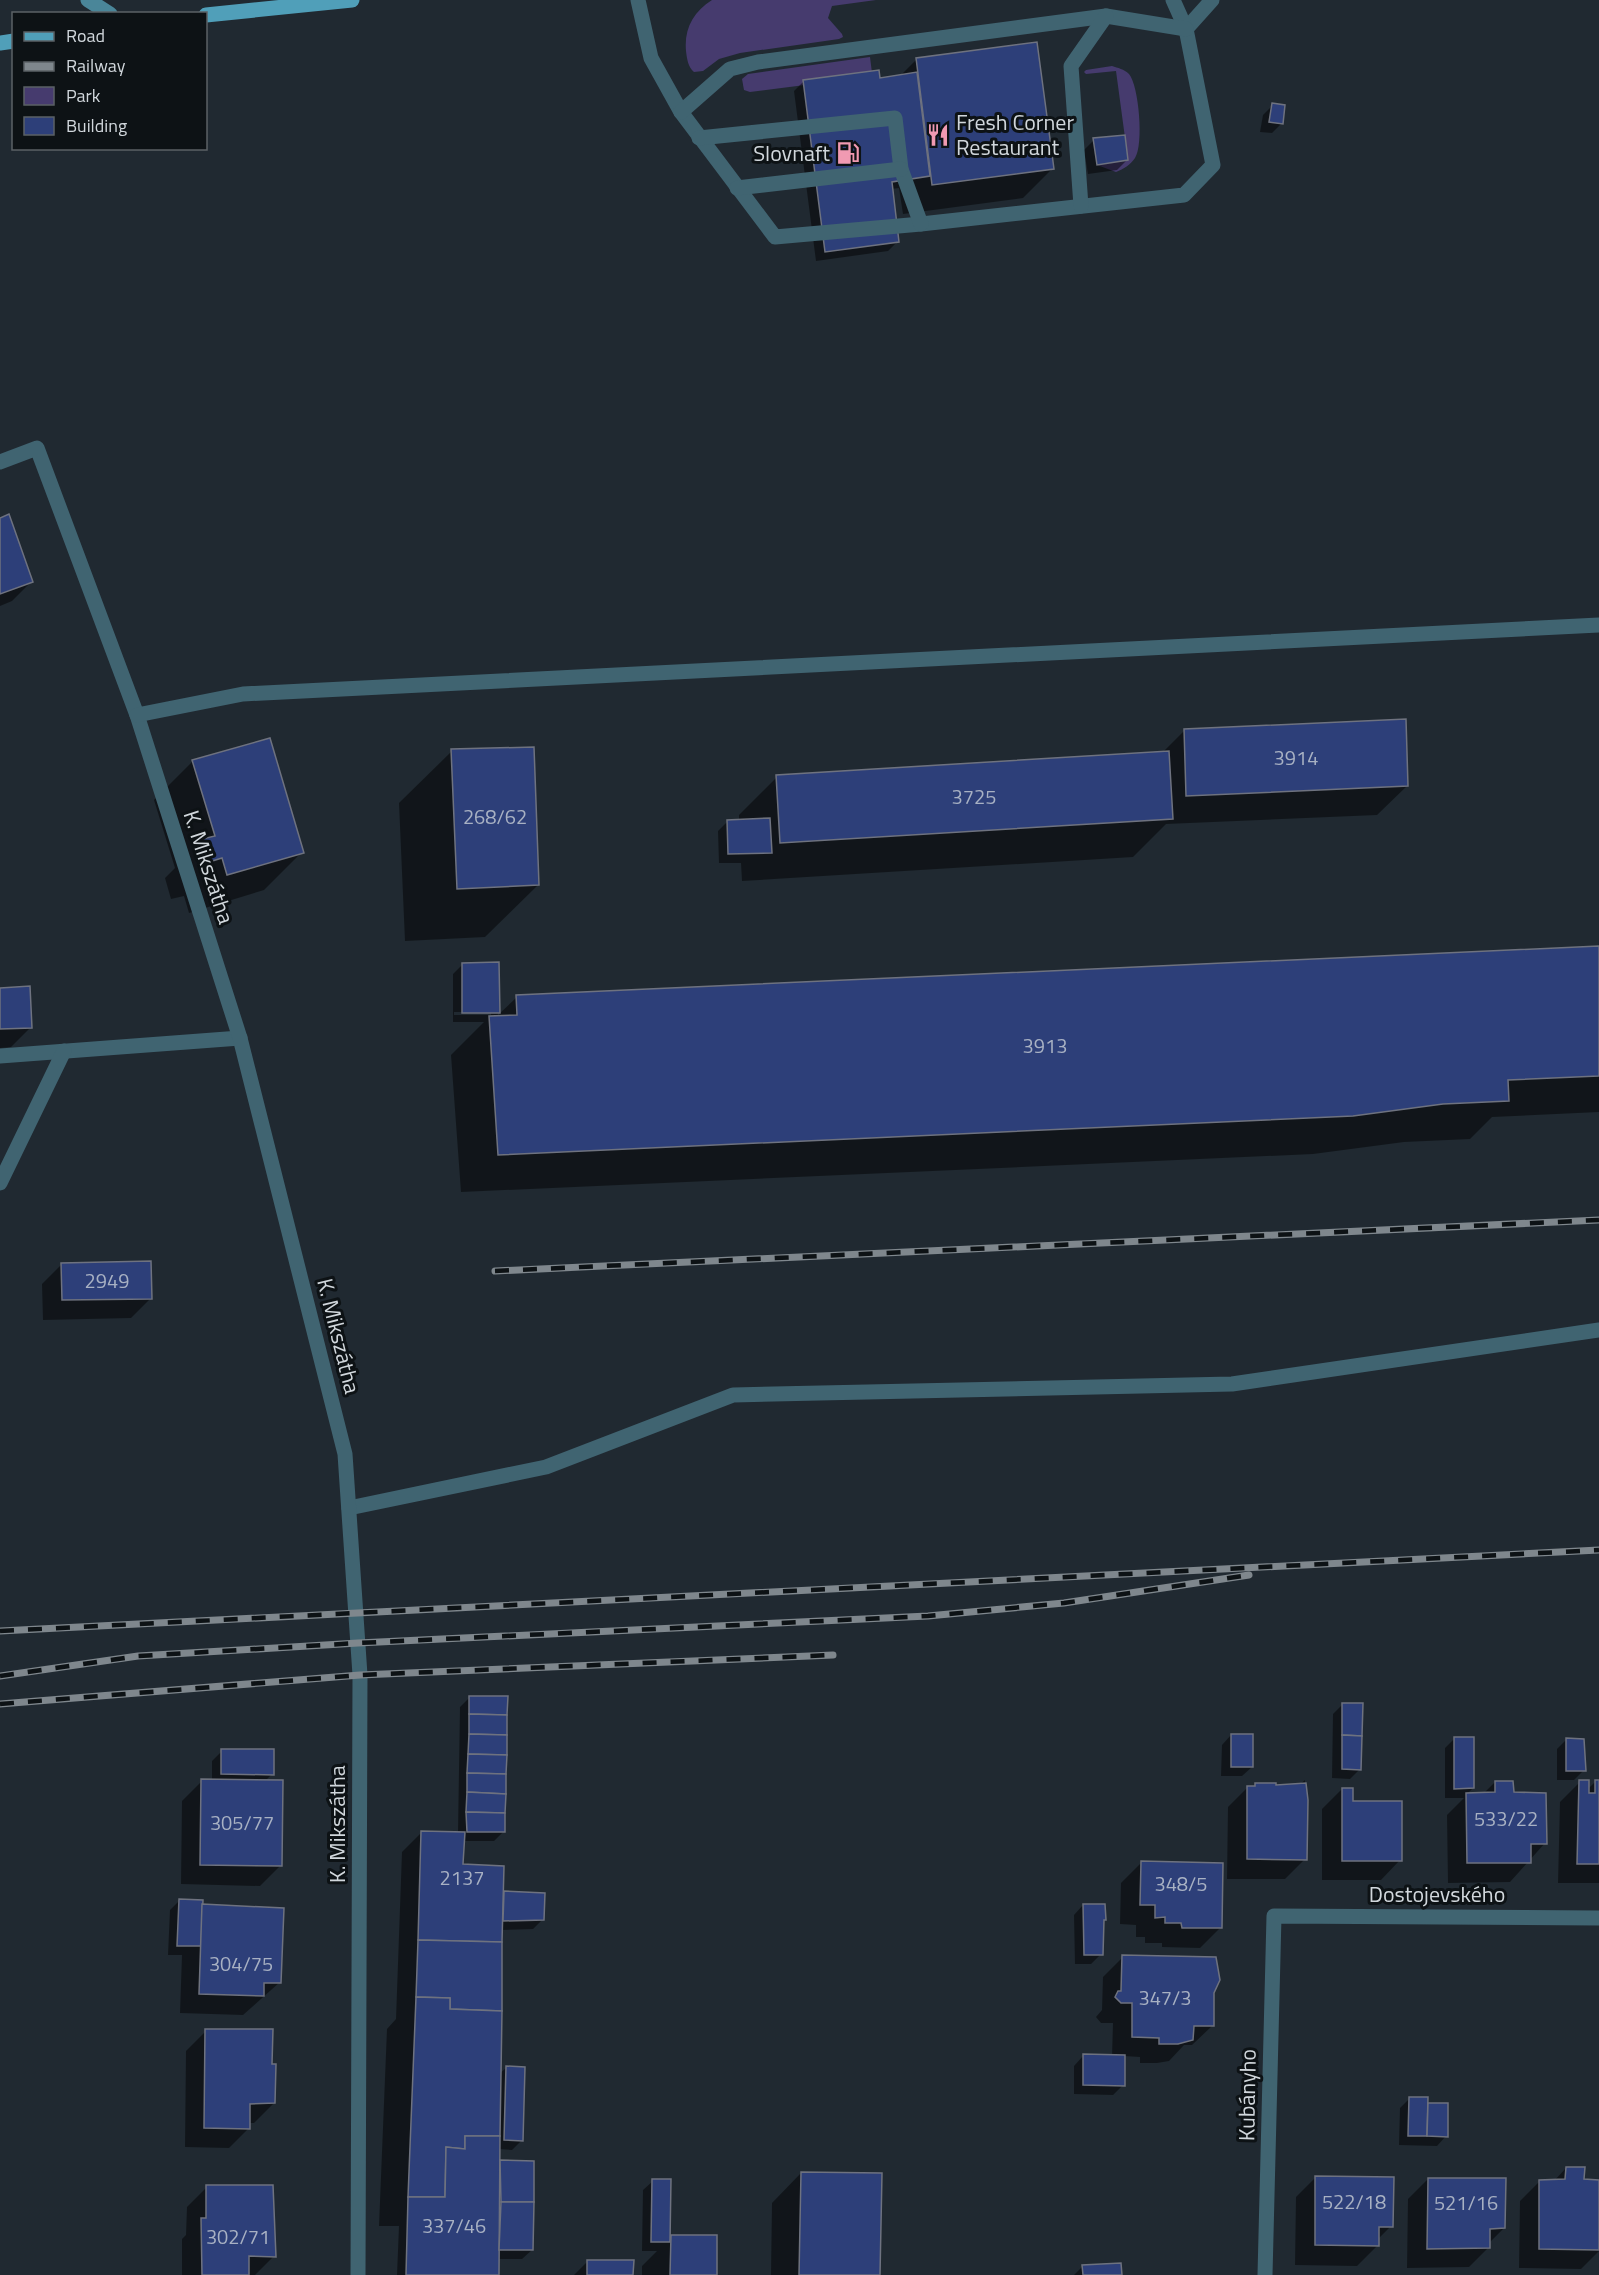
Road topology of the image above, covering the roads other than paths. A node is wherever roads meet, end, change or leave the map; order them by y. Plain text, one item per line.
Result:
1 (88, 0) edge
2 (352, 0) edge
3 (638, 0) edge
4 (1173, 0) edge
5 (1212, 0) edge
6 (107, 12) edge
7 (207, 15) edge
8 (1106, 16) junction
9 (1186, 28) junction
10 (681, 111) junction
11 (699, 138) junction
12 (901, 169) junction
13 (737, 189) junction
14 (1081, 206) junction
15 (921, 224) junction
16 (0, 462) edge
17 (1599, 625) edge
18 (137, 715) junction
19 (240, 1038) junction
20 (64, 1051) junction
21 (0, 1056) edge
22 (0, 1183) edge
23 (1599, 1330) edge
24 (349, 1508) junction
25 (1274, 1916) joint
26 (1599, 1918) edge
27 (358, 2275) edge
28 (1265, 2275) edge

1 - 6 street
2 - 7 main road
3 - 10 street
4 - 9 street
5 - 9 street
8 - 9 street
8 - 10 street
8 - 14 street
9 - 14 street
10 - 11 street
11 - 12 street
11 - 13 street
12 - 13 street
12 - 15 street
13 - 15 street
14 - 15 street
16 - 18 street, K. Mikszátha
17 - 18 street
18 - 19 street, K. Mikszátha
19 - 20 street
19 - 24 street, K. Mikszátha
20 - 21 street
20 - 22 street
23 - 24 street
24 - 27 street, K. Mikszátha
25 - 26 street, Dostojevského
25 - 28 street, Kubányho

